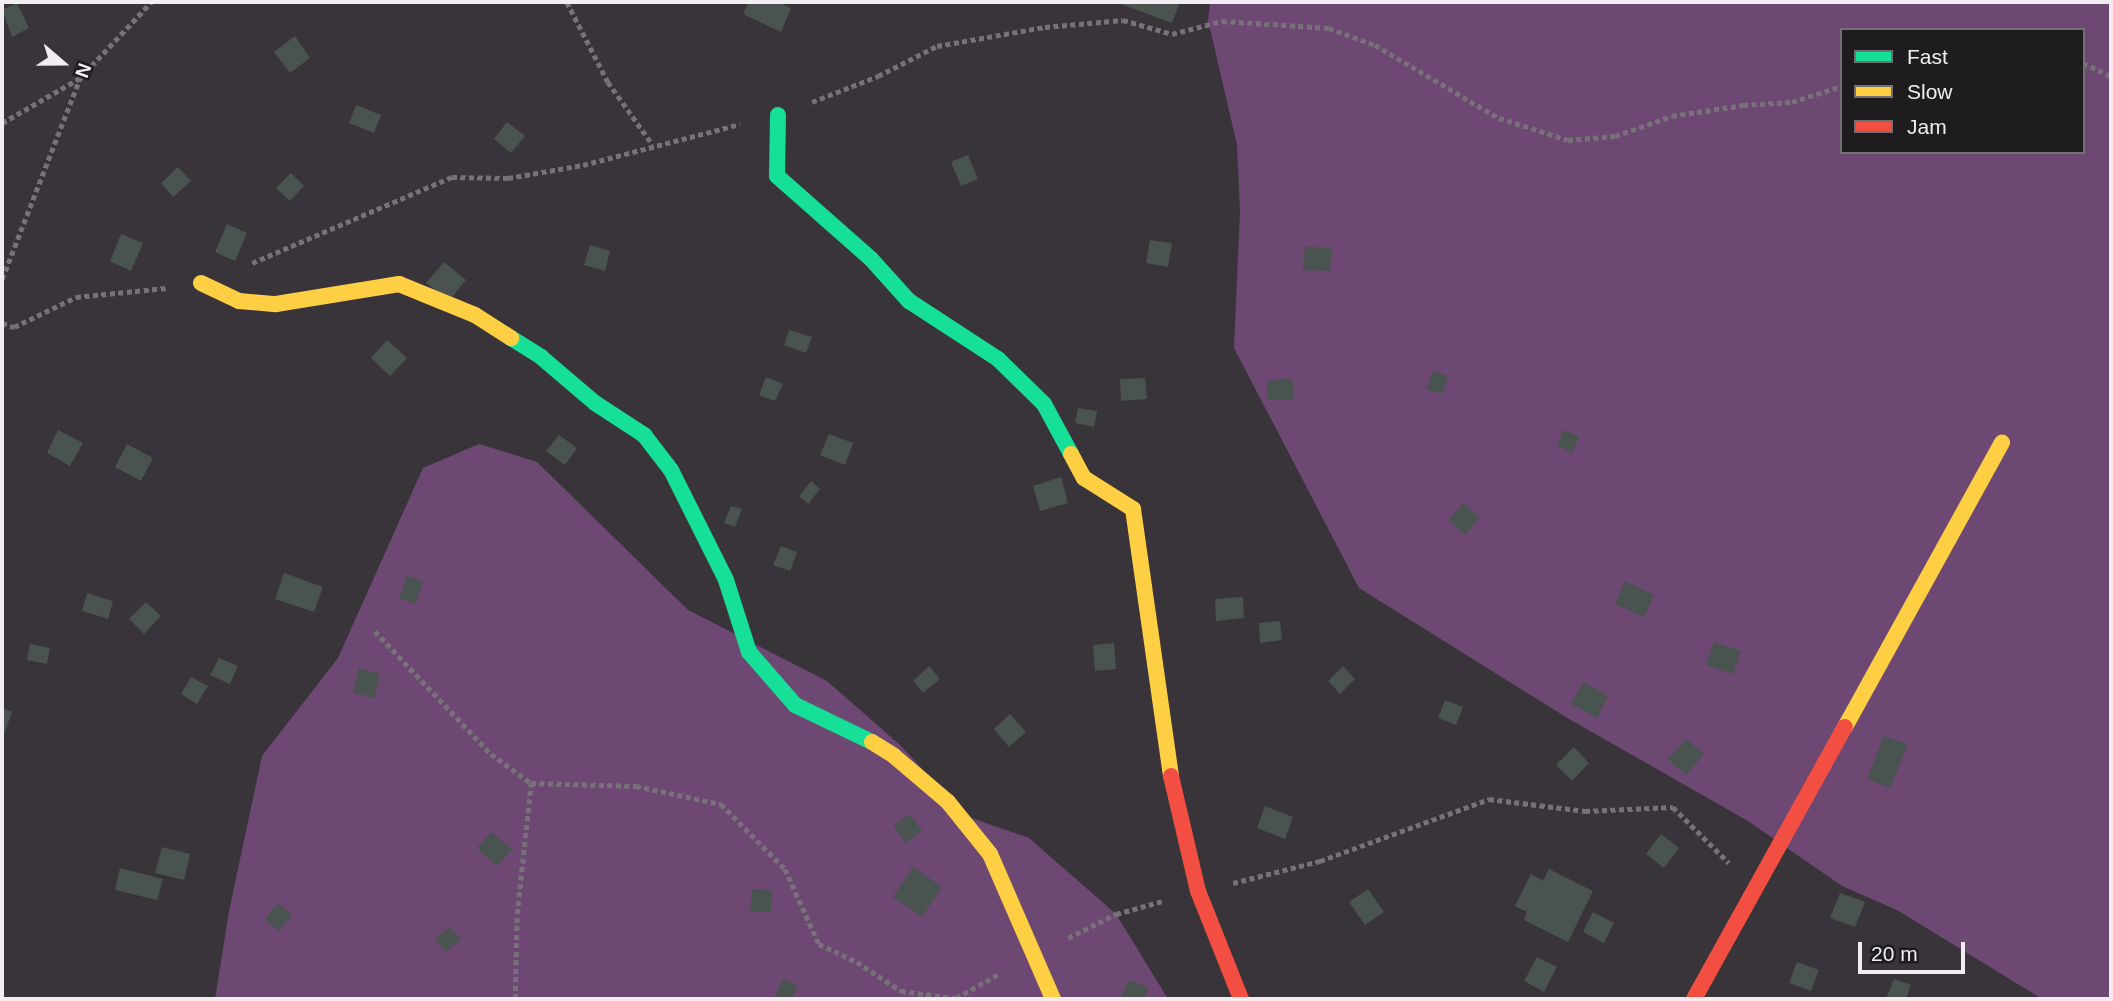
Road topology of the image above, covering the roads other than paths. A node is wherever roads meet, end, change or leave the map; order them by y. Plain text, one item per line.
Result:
1 (778, 115) road end
2 (201, 284) road end
3 (2001, 443) dead end
4 (1053, 999) edge
5 (1241, 999) edge
6 (1694, 999) edge

1 - 5 street
2 - 4 street
3 - 6 street

